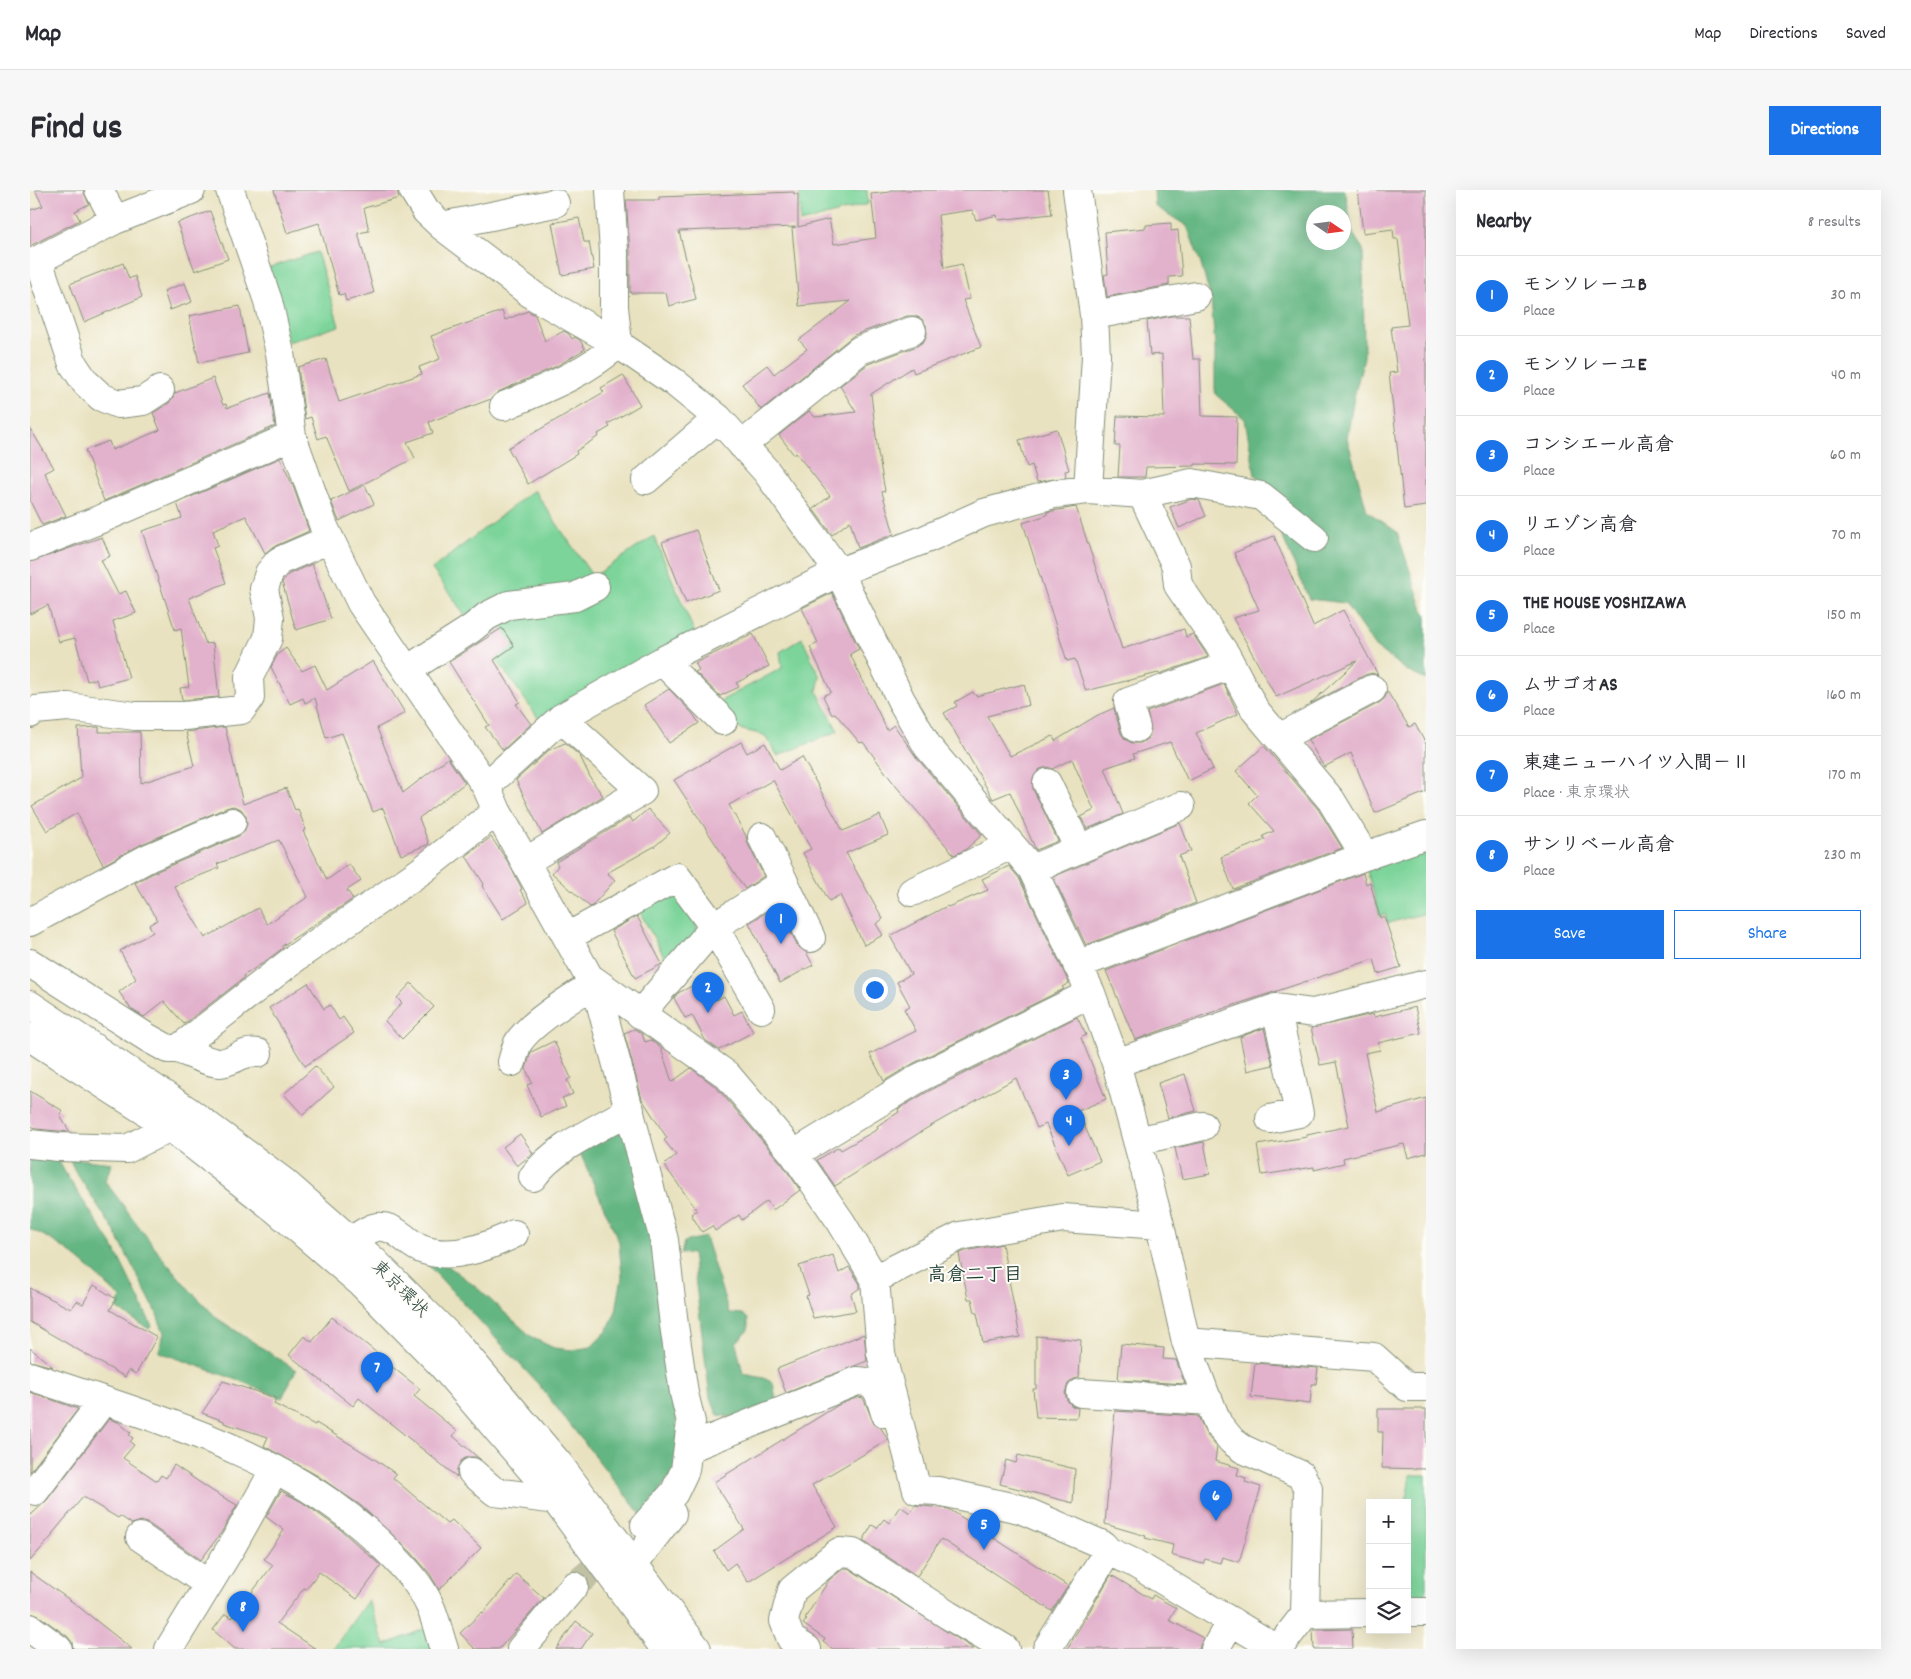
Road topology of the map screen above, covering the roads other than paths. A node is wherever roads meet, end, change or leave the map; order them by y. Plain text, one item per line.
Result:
1 (99, 190) edge
2 (190, 190) edge
3 (230, 190) edge
4 (413, 190) edge
5 (610, 190) edge
6 (1077, 190) edge
7 (556, 203) dead end
8 (115, 220) junction
9 (442, 226) junction
10 (34, 262) edge
11 (1196, 296) dead end
12 (1094, 315) junction
13 (912, 331) dead end
14 (618, 344) junction
15 (160, 390) dead end
16 (504, 406) dead end
17 (718, 418) junction
18 (292, 436) junction
19 (742, 445) junction
20 (646, 480) dead end
21 (1088, 490) junction
22 (1142, 494) junction
23 (1314, 538) dead end
24 (330, 539) junction
25 (30, 547) edge
26 (839, 572) junction
27 (595, 587) dead end
28 (662, 661) junction
29 (1231, 665) junction
30 (407, 670) junction
31 (1372, 688) dead end
32 (30, 714) edge
33 (561, 718) junction
34 (723, 721) dead end
35 (1136, 728) dead end
36 (1279, 738) junction
37 (1047, 783) dead end
38 (486, 786) junction
39 (1181, 806) dead end
40 (497, 811) junction
41 (232, 822) dead end
42 (1426, 835) edge
43 (762, 837) dead end
44 (1012, 845) junction
45 (1080, 849) junction
46 (1365, 856) junction
47 (525, 862) junction
48 (1032, 869) junction
49 (784, 882) junction
50 (912, 892) dead end
51 (30, 922) edge
52 (714, 927) junction
53 (567, 937) junction
54 (811, 938) dead end
55 (30, 963) edge
56 (1077, 965) junction
57 (595, 983) junction
58 (1426, 984) edge
59 (1090, 993) junction
60 (30, 1005) edge
61 (1276, 1008) junction
62 (761, 1009) dead end
63 (640, 1014) junction
64 (30, 1037) edge
65 (178, 1049) junction
66 (258, 1053) dead end
67 (512, 1062) dead end
68 (1116, 1063) junction
69 (630, 1110) junction
70 (1270, 1120) dead end
71 (1203, 1126) dead end
72 (170, 1127) junction
73 (1138, 1141) junction
74 (30, 1144) edge
75 (794, 1154) junction
76 (533, 1177) dead end
77 (1160, 1224) junction
78 (514, 1234) dead end
79 (351, 1241) junction
80 (875, 1279) junction
81 (1186, 1342) junction
82 (30, 1376) edge
83 (1426, 1388) edge
84 (1081, 1393) dead end
85 (103, 1401) junction
86 (1209, 1401) junction
87 (892, 1423) junction
88 (693, 1434) junction
89 (275, 1468) junction
90 (472, 1472) dead end
91 (35, 1491) dead end
92 (556, 1500) junction
93 (645, 1525) tunnel mouth
94 (140, 1537) dead end
95 (1108, 1551) junction
96 (634, 1563) junction
97 (208, 1584) junction
98 (574, 1586) tunnel mouth
99 (1411, 1612) edge
100 (1426, 1612) edge
101 (1366, 1613) edge
102 (1305, 1614) junction
103 (1231, 1622) junction
104 (30, 1628) edge
105 (58, 1649) edge
106 (168, 1649) edge
107 (444, 1649) edge
108 (521, 1649) edge
109 (665, 1649) edge
110 (697, 1649) edge
111 (807, 1649) edge
112 (1005, 1649) edge
113 (1047, 1649) edge
114 (1215, 1649) edge
115 (1277, 1649) edge

1 - 8 main road
2 - 8 main road
3 - 18 main road
4 - 9 main road
5 - 14 main road
6 - 12 main road
7 - 9 main road
8 - 10 main road
9 - 14 main road
10 - 15 main road
11 - 12 main road
12 - 21 main road
13 - 19 main road
14 - 16 main road
14 - 17 main road
17 - 19 main road
17 - 20 main road
18 - 24 main road
18 - 25 main road
19 - 26 main road
21 - 22 main road
21 - 26 main road
22 - 23 main road
22 - 29 main road
24 - 30 main road
24 - 32 main road
26 - 28 main road
26 - 44 main road
27 - 30 main road
28 - 33 main road
28 - 34 main road
29 - 35 main road
29 - 36 main road
30 - 38 main road
31 - 36 main road
33 - 38 main road
33 - 47 main road
36 - 46 main road
37 - 45 main road
38 - 40 main road
39 - 45 main road
40 - 47 main road
40 - 65 main road
41 - 51 main road
42 - 46 main road
43 - 49 main road
44 - 48 main road
44 - 50 main road
45 - 48 main road
46 - 56 main road
47 - 53 main road
48 - 56 main road
49 - 52 main road
49 - 54 main road
52 - 53 main road
52 - 62 main road
52 - 63 main road
53 - 57 main road
55 - 65 main road
56 - 59 main road
57 - 63 main road
57 - 67 main road
57 - 69 main road
58 - 61 main road
59 - 68 main road
59 - 75 main road
60 - 79 main road, 東京環状
61 - 68 main road
61 - 70 main road
63 - 75 main road
64 - 72 main road, 東京環状
65 - 66 main road
68 - 73 main road
69 - 76 main road
69 - 88 main road
71 - 73 main road
72 - 74 main road
72 - 92 main road, 東京環状
73 - 77 main road
75 - 80 main road
77 - 80 main road
77 - 81 main road
78 - 79 main road
79 - 96 main road, 東京環状
80 - 87 main road
81 - 83 main road
81 - 86 main road
82 - 85 main road
84 - 86 main road
85 - 89 main road
85 - 91 main road
86 - 102 main road
87 - 88 main road
87 - 95 main road
88 - 93 main road
88 - 96 main road
89 - 97 main road
89 - 107 main road
90 - 92 main road
92 - 109 main road, 東京環状
94 - 97 main road
95 - 103 main road
95 - 113 main road
96 - 110 main road, 東京環状
97 - 106 main road
98 - 108 main road
99 - 100 main road
101 - 102 main road
102 - 115 main road
103 - 114 main road
103 - 115 main road
104 - 105 main road
111 - 112 main road

